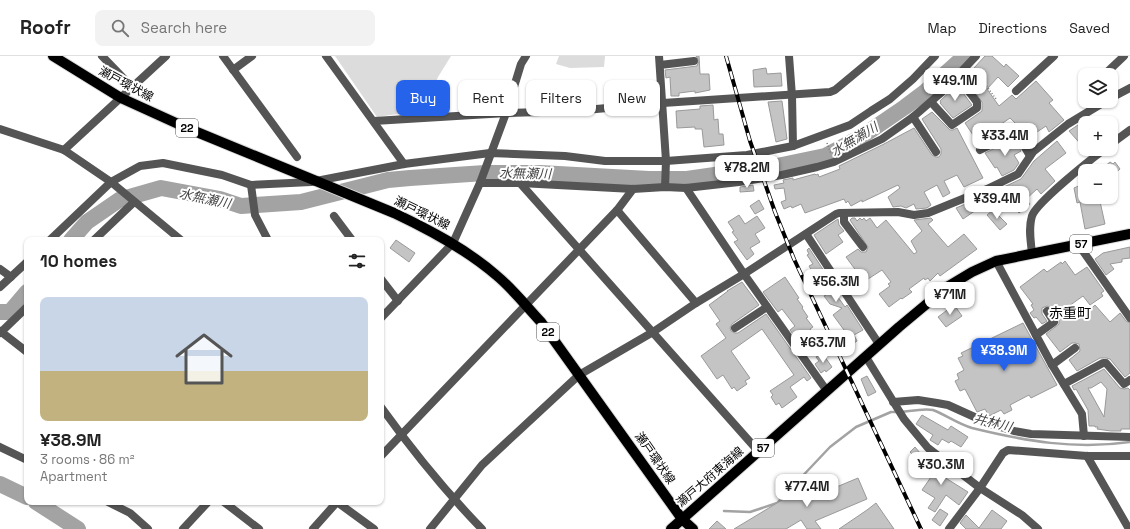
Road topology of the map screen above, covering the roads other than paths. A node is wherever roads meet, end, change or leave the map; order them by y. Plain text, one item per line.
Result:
1 (53, 56) edge
2 (102, 56) edge
3 (166, 56) edge
4 (223, 56) edge
5 (252, 56) edge
6 (526, 56) edge
7 (659, 56) edge
8 (789, 56) edge
9 (876, 56) edge
10 (935, 56) edge
11 (976, 56) edge
12 (1054, 56) edge
13 (1124, 56) edge
14 (330, 57) edge
15 (694, 61) dead end
16 (660, 65) junction
17 (1111, 68) edge
18 (233, 70) junction
19 (957, 76) junction
20 (516, 80) edge
21 (132, 87) junction
22 (1130, 88) edge
23 (1016, 91) dead end
24 (1118, 94) edge
25 (792, 96) junction
26 (121, 98) junction
27 (931, 102) junction
28 (663, 103) junction
29 (1094, 108) edge
30 (518, 113) edge
31 (458, 116) edge
32 (505, 116) edge
33 (913, 117) junction
34 (374, 121) junction
35 (0, 129) edge
36 (1130, 130) edge
37 (1118, 139) edge
38 (793, 146) junction
39 (64, 150) junction
40 (980, 150) dead end
41 (936, 152) dead end
42 (490, 153) junction
43 (1030, 156) junction
44 (1097, 156) edge
45 (297, 157) dead end
46 (666, 162) junction
47 (404, 164) junction
48 (318, 181) junction
49 (111, 182) junction
50 (480, 183) junction
51 (520, 183) junction
52 (251, 185) junction
53 (665, 187) junction
54 (686, 188) junction
55 (633, 189) junction
56 (136, 204) junction
57 (617, 210) junction
58 (844, 213) junction
59 (334, 216) dead end
60 (806, 234) junction
61 (1130, 234) edge
62 (53, 237) edge
63 (98, 237) edge
64 (177, 237) edge
65 (266, 237) edge
66 (350, 237) edge
67 (453, 243) junction
68 (1078, 244) junction
69 (863, 247) dead end
70 (580, 249) junction
71 (1032, 254) junction
72 (996, 261) junction
73 (24, 265) edge
74 (0, 269) edge
75 (744, 274) junction
76 (11, 276) junction
77 (384, 283) edge
78 (0, 287) edge
79 (398, 301) junction
80 (696, 303) junction
81 (526, 306) junction
82 (767, 307) junction
83 (24, 310) edge
84 (1046, 311) dead end
85 (384, 315) edge
86 (1130, 318) edge
87 (735, 328) dead end
88 (1, 332) edge
89 (653, 332) junction
90 (1036, 335) junction
91 (879, 344) junction
92 (1075, 348) dead end
93 (24, 350) edge
94 (866, 356) junction
95 (1052, 365) junction
96 (579, 375) junction
97 (1130, 380) edge
98 (1064, 384) junction
99 (827, 391) junction
100 (893, 402) junction
101 (384, 411) edge
102 (401, 435) junction
103 (1084, 436) junction
104 (1130, 437) edge
105 (0, 447) edge
106 (759, 452) junction
107 (384, 453) edge
108 (1088, 456) junction
109 (1130, 456) edge
110 (24, 459) edge
111 (980, 488) junction
112 (453, 500) junction
113 (114, 505) edge
114 (205, 505) edge
115 (228, 505) edge
116 (334, 505) edge
117 (341, 505) edge
118 (684, 524) edge
119 (148, 529) edge
120 (183, 529) edge
121 (259, 529) edge
122 (313, 529) edge
123 (374, 529) edge
124 (430, 529) edge
125 (482, 529) edge
126 (671, 529) edge
127 (694, 529) edge
128 (949, 529) edge
129 (1038, 529) edge
130 (1129, 529) edge

1 - 26 main road, 瀬戸環状線 / 22
2 - 21 street
3 - 21 street
4 - 18 street
5 - 18 street
6 - 20 street
7 - 16 street
8 - 25 street
9 - 25 street
10 - 38 street
11 - 19 street
12 - 23 street
13 - 17 street
14 - 34 street
15 - 16 street
16 - 28 street
18 - 45 street
19 - 27 street
19 - 27 street
21 - 26 street
22 - 24 street
25 - 28 street
25 - 38 street
26 - 39 street
26 - 48 main road, 瀬戸環状線 / 22
27 - 33 street
28 - 30 street
28 - 46 street
29 - 43 street
31 - 34 street
32 - 42 street
33 - 41 street
33 - 54 street
34 - 47 street
35 - 39 street
36 - 37 street
38 - 46 street
39 - 49 street
40 - 43 street
42 - 46 street
42 - 47 street
42 - 50 street
43 - 58 street
44 - 71 street
46 - 53 street
47 - 48 street
48 - 52 street
48 - 67 main road, 瀬戸環状線 / 22
49 - 52 street
49 - 56 street
49 - 62 street
50 - 51 street
50 - 67 street
51 - 55 street
51 - 70 street
52 - 65 street
53 - 54 street
53 - 55 street
54 - 75 street
55 - 57 street
56 - 63 street
56 - 64 street
57 - 70 street
57 - 80 street
58 - 60 street
58 - 69 street
59 - 66 street
60 - 75 street
60 - 91 street
61 - 68 main road, 瀬戸大府東海線 / 57
67 - 79 street
67 - 81 main road, 瀬戸環状線 / 22
68 - 71 main road, 瀬戸大府東海線 / 57
68 - 86 street
70 - 81 street
70 - 89 street
71 - 72 main road, 瀬戸大府東海線 / 57
72 - 90 street
72 - 91 main road, 瀬戸大府東海線 / 57
73 - 76 street
74 - 76 street
75 - 80 street
75 - 82 street
76 - 78 street
77 - 79 street
79 - 85 street
80 - 89 street
81 - 96 main road, 瀬戸環状線 / 22
81 - 102 street
82 - 87 street
82 - 99 street
83 - 88 street
84 - 90 street
88 - 93 street
89 - 96 street
89 - 106 street
90 - 95 street
91 - 94 main road, 瀬戸大府東海線 / 57
92 - 95 street
94 - 99 main road, 瀬戸大府東海線 / 57
94 - 100 street
95 - 98 street
96 - 112 street
96 - 118 main road, 瀬戸環状線 / 22
97 - 98 street
98 - 103 street
99 - 106 main road, 瀬戸大府東海線 / 57
100 - 103 street
100 - 111 street
101 - 102 street
102 - 107 street
102 - 112 street
103 - 104 street
105 - 110 street
106 - 118 main road, 瀬戸大府東海線 / 57
108 - 109 street
108 - 111 street
108 - 130 street
111 - 128 street
111 - 129 street
112 - 124 street
112 - 125 street
113 - 119 street
114 - 120 street
115 - 121 street
116 - 122 street
117 - 123 street
118 - 126 main road, 瀬戸大府東海線 / 57
118 - 127 main road, 瀬戸環状線 / 22

